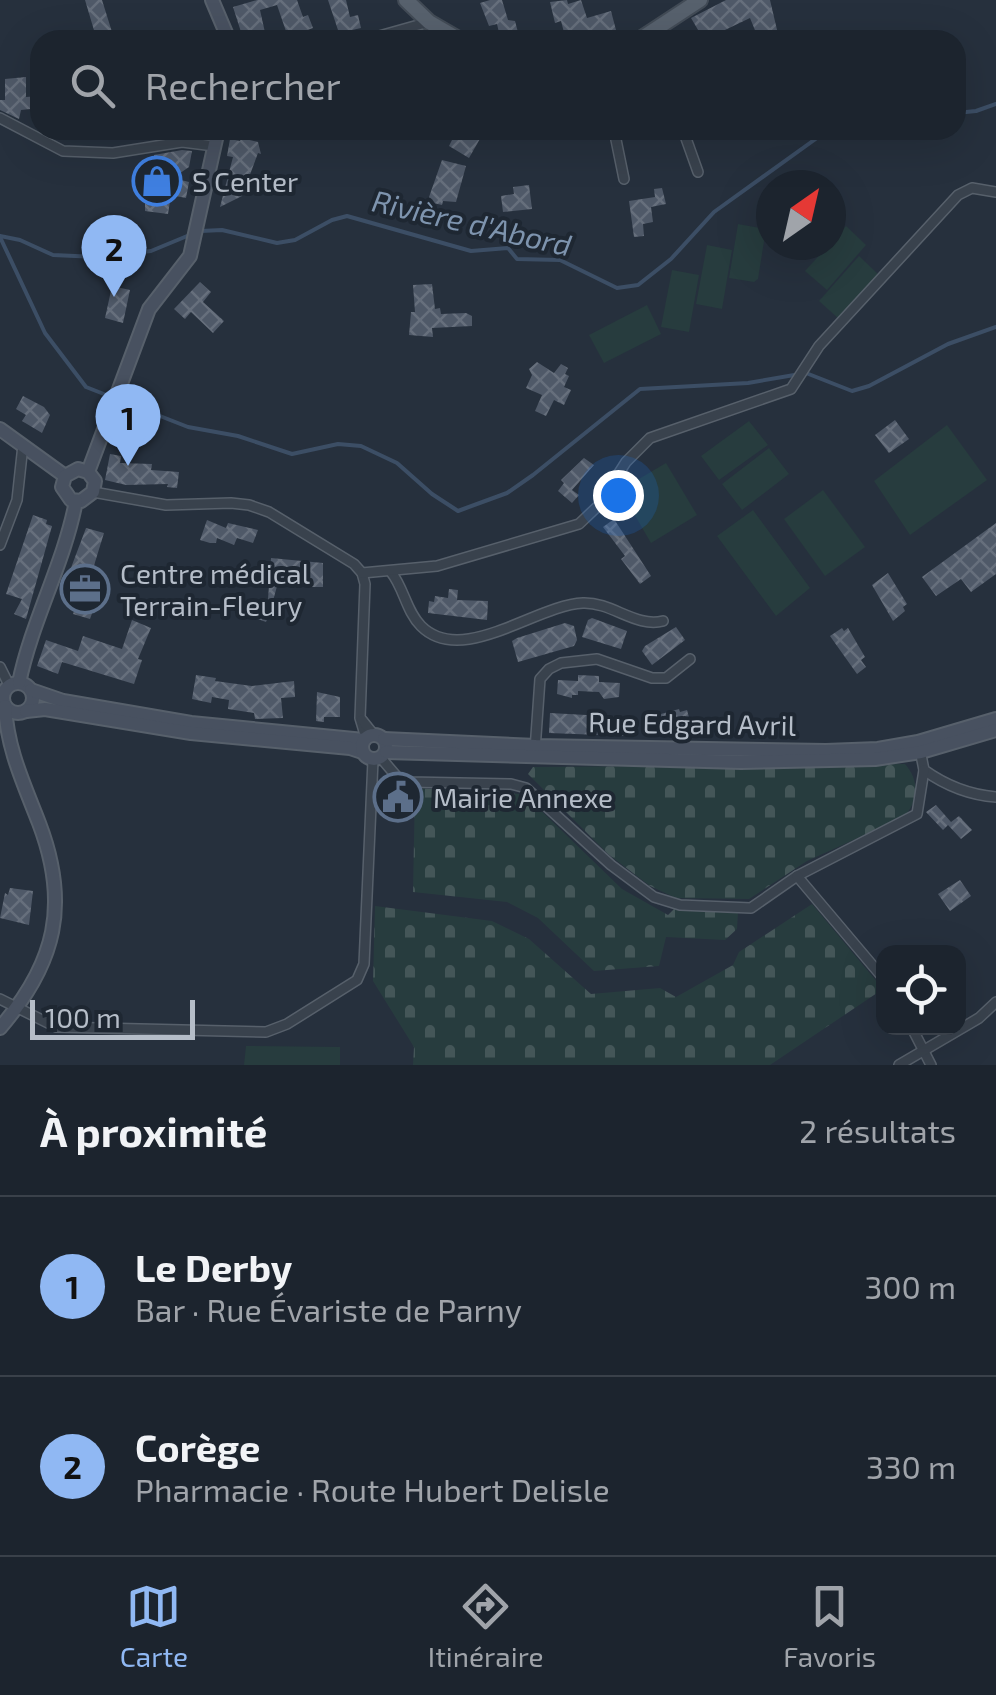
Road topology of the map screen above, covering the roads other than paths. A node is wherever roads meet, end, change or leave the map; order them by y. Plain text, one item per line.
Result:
1 (212, 0) edge
2 (406, 0) edge
3 (700, 0) edge
4 (429, 22) junction
5 (225, 30) edge
6 (401, 30) edge
7 (443, 30) edge
8 (658, 30) edge
9 (0, 118) edge
10 (30, 134) edge
11 (42, 140) edge
12 (216, 140) edge
13 (616, 140) edge
14 (687, 140) edge
15 (214, 146) junction
16 (698, 172) dead end
17 (624, 178) dead end
18 (996, 192) edge
19 (0, 429) edge
20 (23, 445) junction
21 (88, 472) junction
22 (65, 476) junction
23 (94, 492) junction
24 (76, 501) junction
25 (0, 545) edge
26 (391, 572) junction
27 (362, 573) junction
28 (663, 621) dead end
29 (690, 659) dead end
30 (0, 667) edge
31 (20, 686) junction
32 (5, 706) junction
33 (24, 712) junction
34 (996, 719) edge
35 (996, 730) edge
36 (10, 746) junction
37 (374, 747) junction
38 (920, 747) junction
39 (535, 752) junction
40 (924, 770) junction
41 (996, 797) edge
42 (798, 876) junction
43 (876, 969) edge
44 (0, 999) edge
45 (996, 1002) edge
46 (17, 1008) junction
47 (0, 1028) edge
48 (916, 1035) edge
49 (924, 1051) junction
50 (898, 1065) edge
51 (930, 1065) edge

1 - 5 street
2 - 4 main road
3 - 8 main road
4 - 6 street
4 - 7 main road
9 - 10 street
11 - 15 street
12 - 15 street
13 - 17 street
14 - 16 street
15 - 21 street
18 - 26 street
19 - 20 street
20 - 22 street
20 - 25 street
21 - 22 street
21 - 23 street
22 - 24 street
23 - 24 street
23 - 27 street
24 - 31 street
26 - 27 street
26 - 28 street
27 - 37 street
29 - 39 street
30 - 31 street
31 - 32 street
31 - 33 street
31 - 37 street, Rue Edgard Avril
32 - 33 street
32 - 36 street
33 - 36 street
33 - 37 street, Rue Edgard Avril
34 - 38 street, Rue Edgard Avril
35 - 38 street, Rue Edgard Avril
36 - 46 street
37 - 39 street, Rue Edgard Avril
37 - 42 street
37 - 46 street
38 - 39 street, Rue Edgard Avril
38 - 40 street
40 - 41 street
40 - 42 street
42 - 43 street
44 - 46 street
45 - 49 street
46 - 47 street
48 - 49 street
49 - 50 street
49 - 51 street

